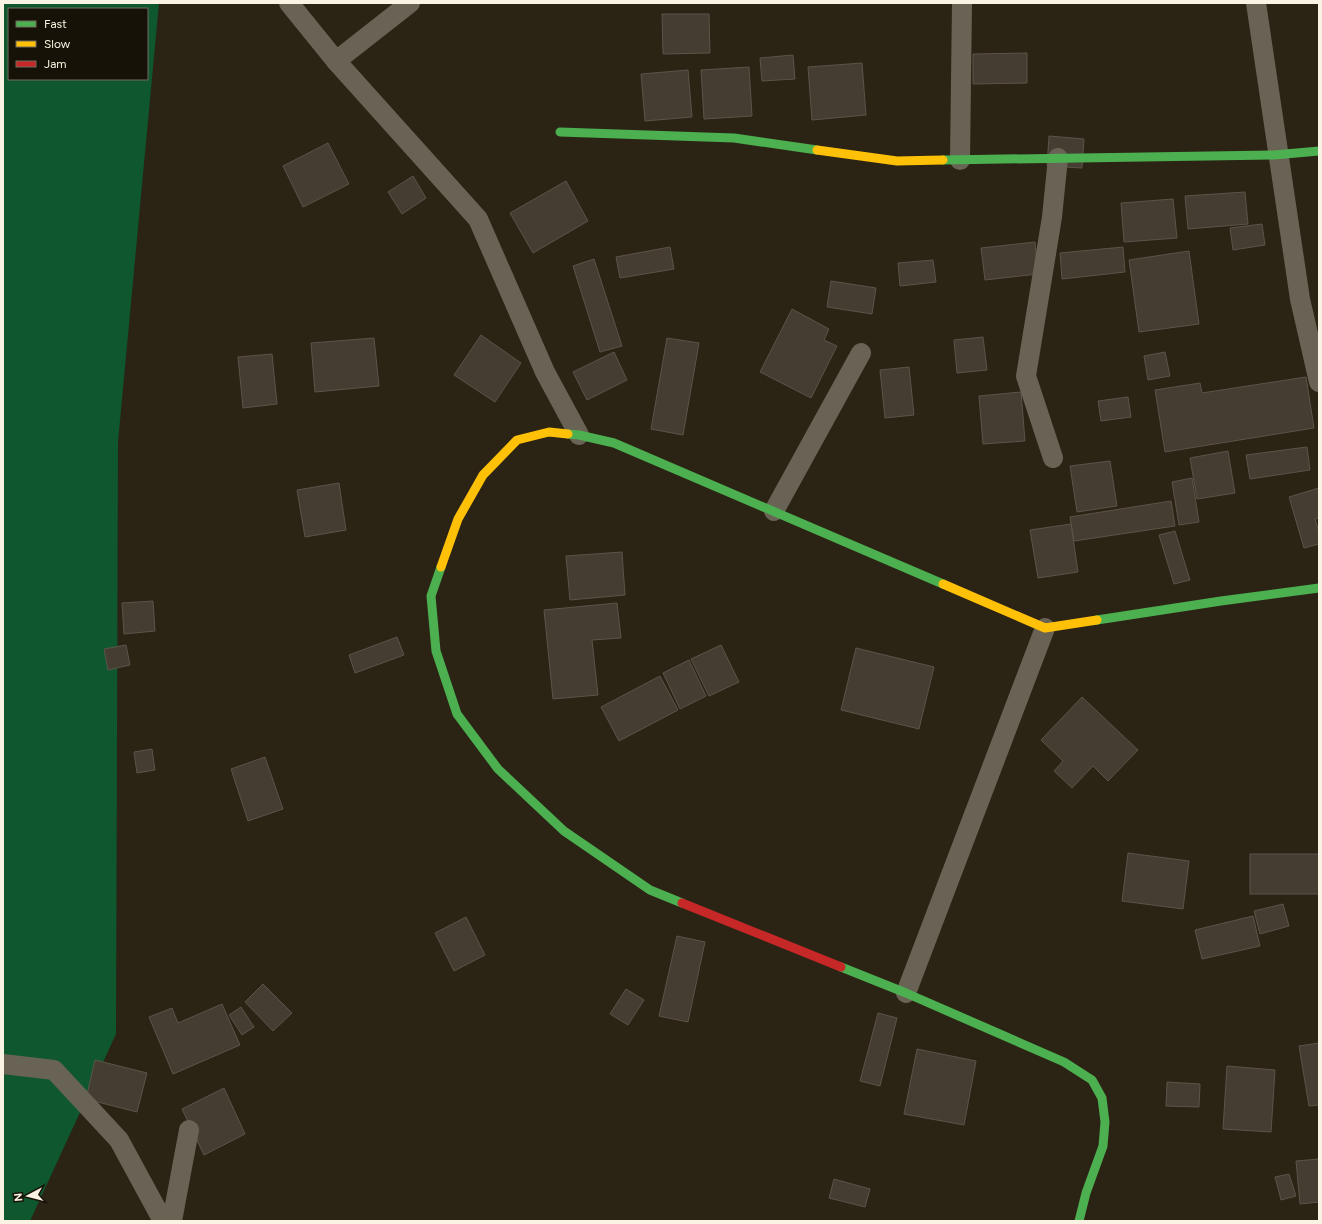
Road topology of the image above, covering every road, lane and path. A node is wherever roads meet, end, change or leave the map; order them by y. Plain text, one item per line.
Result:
1 (290, 3) edge
2 (410, 3) edge
3 (962, 3) edge
4 (1256, 3) edge
5 (336, 61) junction
6 (560, 132) dead end
7 (1319, 151) edge
8 (1279, 154) junction
9 (1058, 158) junction
10 (960, 160) junction
11 (861, 353) dead end
12 (1319, 382) edge
13 (579, 435) junction
14 (1053, 458) dead end
15 (774, 511) junction
16 (1319, 588) edge
17 (1045, 628) junction
18 (906, 993) junction
19 (3, 1064) edge
20 (189, 1130) dead end
21 (163, 1221) edge
22 (172, 1221) edge
23 (1079, 1221) edge

1 - 5 street
2 - 5 street
3 - 10 street
4 - 8 street
5 - 13 street
6 - 10 street
7 - 8 street
8 - 9 street
8 - 12 street
9 - 10 street
9 - 14 street
11 - 15 street
13 - 15 street
13 - 18 street
15 - 17 street
16 - 17 street
17 - 18 street
18 - 23 street
19 - 21 street
20 - 22 street

